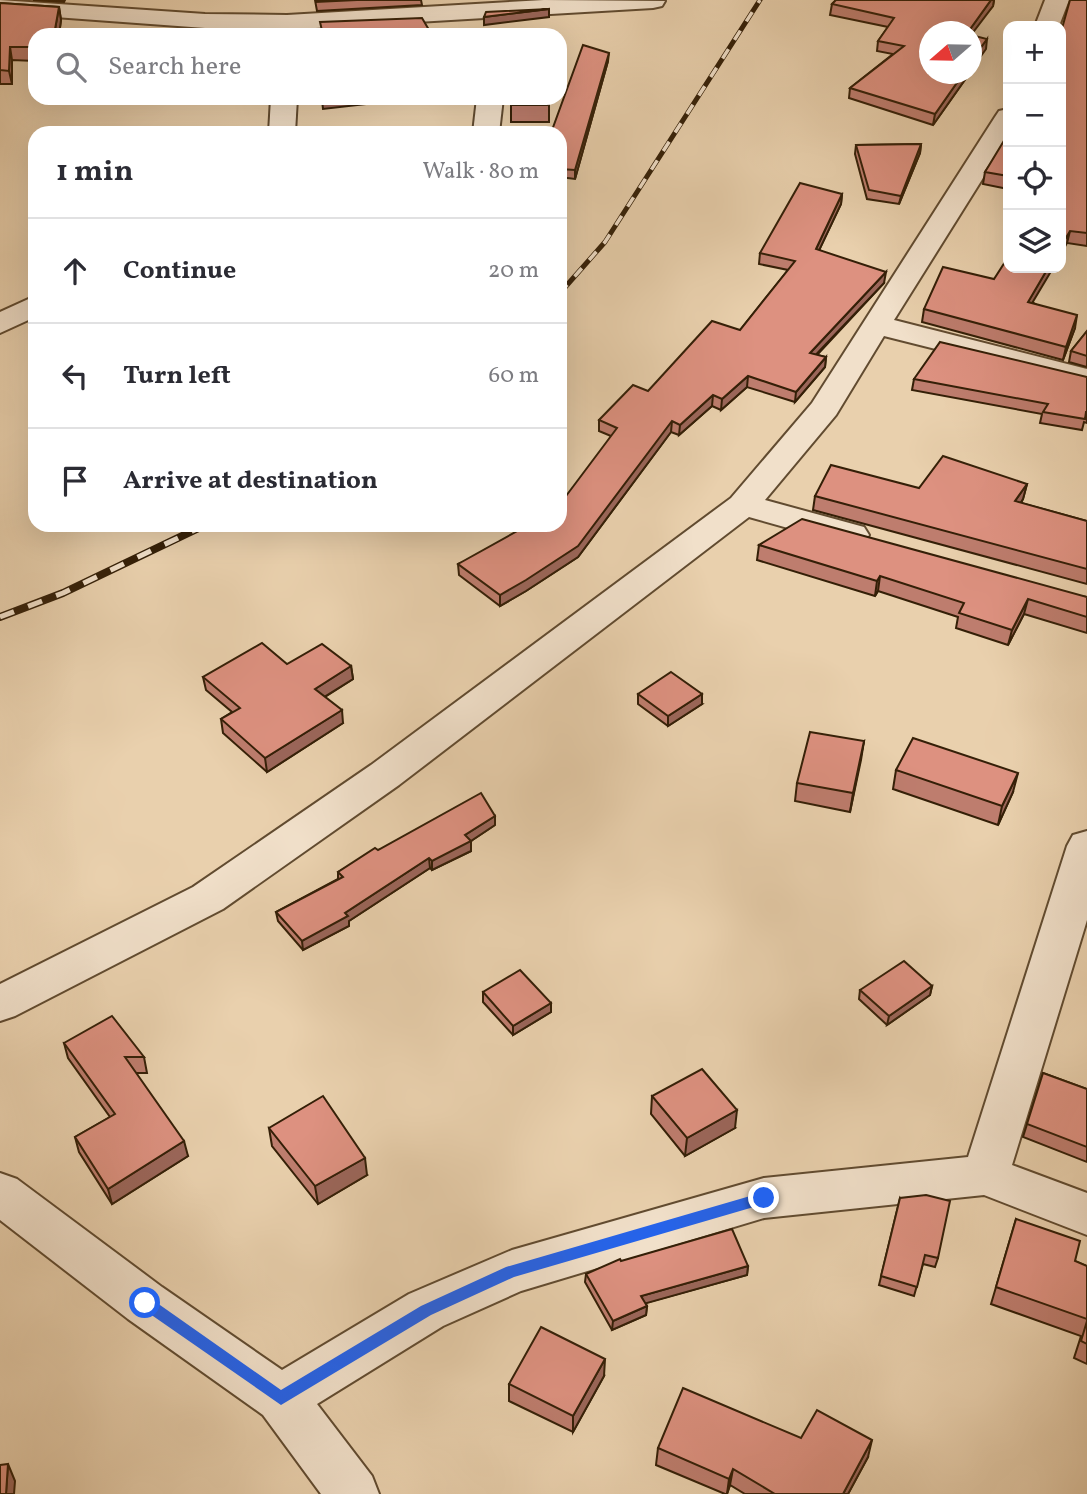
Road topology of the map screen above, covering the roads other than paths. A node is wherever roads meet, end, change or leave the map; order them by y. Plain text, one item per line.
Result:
1 (1058, 0) edge
2 (653, 1) edge
3 (500, 5) edge
4 (0, 6) edge
5 (204, 10) edge
6 (1049, 21) edge
7 (283, 28) edge
8 (296, 28) edge
9 (498, 28) edge
10 (284, 105) edge
11 (489, 105) edge
12 (1003, 125) edge
13 (282, 126) edge
14 (487, 126) edge
15 (28, 309) edge
16 (0, 324) edge
17 (876, 325) junction
18 (1087, 378) edge
19 (743, 505) junction
20 (887, 545) edge
21 (1087, 846) edge
22 (0, 1004) edge
23 (985, 1175) junction
24 (0, 1193) edge
25 (1087, 1214) edge
26 (281, 1398) junction
27 (353, 1494) edge

1 - 6 street
2 - 3 street
3 - 8 street
3 - 9 street
4 - 5 street
5 - 7 street
10 - 13 street
11 - 14 street
12 - 17 street
15 - 16 street
17 - 18 street
17 - 19 street
19 - 20 street
19 - 22 street
21 - 23 street
23 - 25 street
23 - 26 street
24 - 26 street
26 - 27 street

